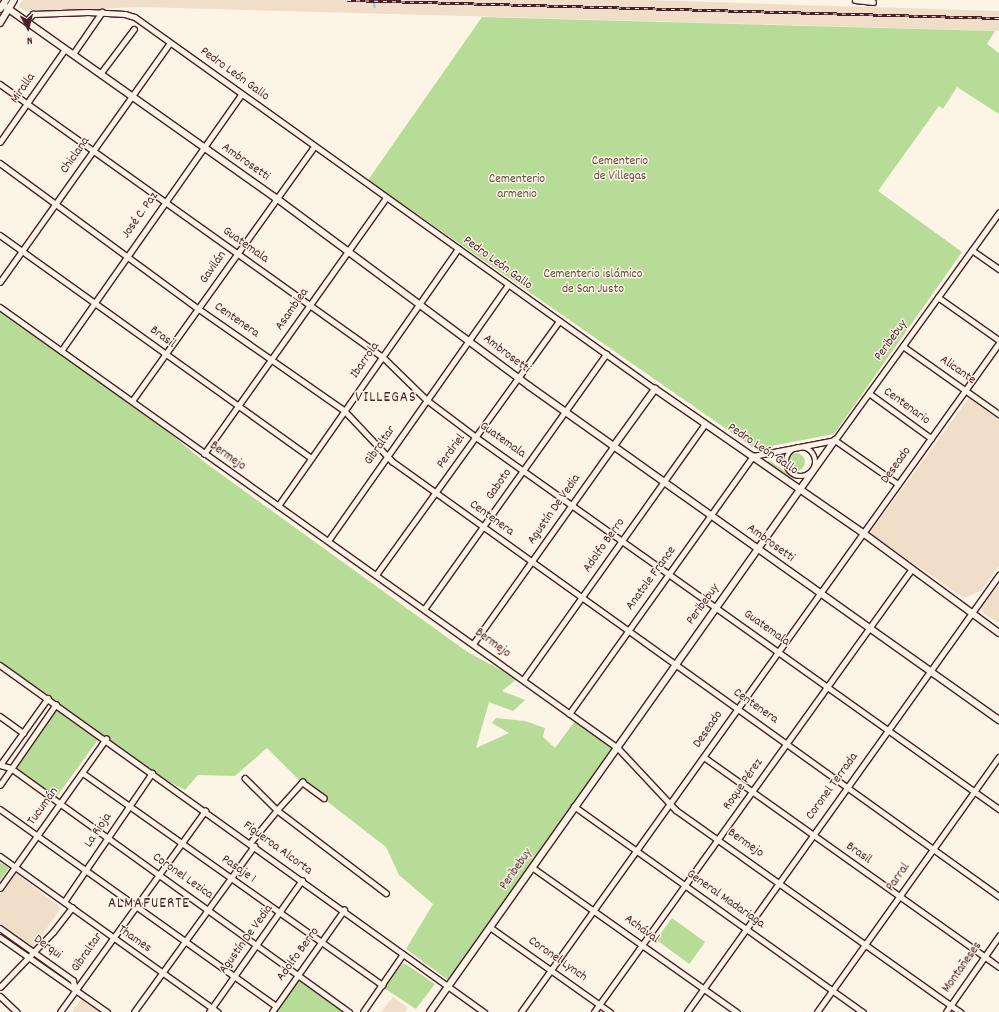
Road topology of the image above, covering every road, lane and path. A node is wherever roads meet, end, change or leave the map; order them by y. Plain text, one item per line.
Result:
1 (14, 0) edge
2 (855, 0) edge
3 (873, 2) dead end
4 (4, 6) edge
5 (102, 12) junction
6 (26, 21) junction
7 (0, 23) edge
8 (134, 29) dead end
9 (170, 43) junction
10 (65, 49) junction
11 (72, 54) junction
12 (100, 74) junction
13 (0, 84) edge
14 (242, 95) junction
15 (130, 97) junction
16 (27, 103) junction
17 (0, 142) edge
18 (314, 147) junction
19 (202, 148) junction
20 (93, 150) junction
21 (0, 163) edge
22 (276, 198) junction
23 (386, 198) junction
24 (56, 203) junction
25 (164, 203) junction
26 (999, 213) edge
27 (0, 235) edge
28 (458, 249) junction
29 (972, 250) junction
30 (22, 251) junction
31 (348, 251) junction
32 (237, 254) junction
33 (127, 255) junction
34 (999, 269) edge
35 (0, 282) edge
36 (508, 285) junction
37 (938, 297) junction
38 (93, 303) junction
39 (420, 304) junction
40 (310, 306) junction
41 (0, 307) edge
42 (199, 309) junction
43 (559, 321) junction
44 (469, 341) junction
45 (999, 342) edge
46 (903, 346) junction
47 (61, 351) junction
48 (606, 354) junction
49 (166, 355) junction
50 (382, 356) junction
51 (271, 360) junction
52 (518, 378) junction
53 (655, 389) junction
54 (965, 390) junction
55 (869, 393) junction
56 (427, 400) junction
57 (132, 401) junction
58 (238, 407) junction
59 (345, 411) junction
60 (564, 412) junction
61 (999, 414) edge
62 (705, 424) junction
63 (476, 437) junction
64 (930, 438) junction
65 (835, 440) junction
66 (613, 446) junction
67 (798, 447) junction
68 (204, 454) junction
69 (753, 456) junction
70 (387, 457) junction
71 (311, 458) junction
72 (524, 470) junction
73 (812, 473) junction
74 (664, 482) junction
75 (898, 484) junction
76 (800, 489) junction
77 (436, 493) junction
78 (572, 505) junction
79 (278, 506) junction
80 (711, 515) junction
81 (483, 527) junction
82 (862, 533) junction
83 (623, 540) junction
84 (328, 541) junction
85 (758, 548) junction
86 (532, 563) junction
87 (911, 570) junction
88 (670, 574) junction
89 (376, 575) junction
90 (999, 575) edge
91 (819, 593) junction
92 (581, 598) junction
93 (716, 607) junction
94 (425, 608) junction
95 (971, 614) junction
96 (869, 629) junction
97 (628, 632) junction
98 (999, 633) edge
99 (473, 644) junction
100 (778, 651) junction
101 (0, 665) edge
102 (675, 665) junction
103 (929, 671) junction
104 (523, 680) junction
105 (828, 686) junction
106 (48, 698) junction
107 (56, 704) junction
108 (737, 709) junction
109 (569, 714) junction
110 (0, 716) edge
111 (999, 720) edge
112 (888, 729) junction
113 (22, 733) junction
114 (106, 740) junction
115 (787, 744) junction
116 (618, 748) junction
117 (704, 757) junction
118 (999, 757) edge
119 (0, 765) edge
120 (11, 768) junction
121 (82, 772) junction
122 (152, 773) junction
123 (245, 778) dead end
124 (0, 785) edge
125 (848, 786) junction
126 (753, 792) junction
127 (974, 792) junction
128 (324, 798) dead end
129 (60, 804) junction
130 (670, 804) junction
131 (129, 806) junction
132 (574, 806) junction
133 (0, 809) edge
134 (999, 809) edge
135 (277, 810) junction
136 (205, 811) junction
137 (38, 835) junction
138 (812, 835) junction
139 (108, 839) junction
140 (719, 840) junction
141 (181, 843) junction
142 (252, 845) junction
143 (933, 850) junction
144 (636, 851) junction
145 (0, 856) edge
146 (15, 867) junction
147 (532, 867) junction
148 (86, 870) junction
149 (158, 874) junction
150 (232, 879) junction
151 (302, 880) junction
152 (779, 882) junction
153 (686, 886) junction
154 (0, 888) edge
155 (386, 893) dead end
156 (999, 896) edge
157 (900, 897) junction
158 (64, 902) junction
159 (135, 905) junction
160 (72, 908) junction
161 (209, 909) junction
162 (344, 910) junction
163 (595, 910) junction
164 (280, 913) junction
165 (490, 927) junction
166 (0, 928) edge
167 (746, 928) junction
168 (999, 936) edge
169 (0, 937) edge
170 (112, 938) junction
171 (186, 942) junction
172 (321, 942) junction
173 (643, 944) junction
174 (865, 945) junction
175 (257, 946) junction
176 (34, 951) junction
177 (404, 954) junction
178 (29, 957) junction
179 (984, 957) junction
180 (999, 967) edge
181 (552, 970) junction
182 (163, 973) junction
183 (299, 974) junction
184 (235, 977) junction
185 (382, 985) junction
186 (449, 986) junction
187 (0, 987) edge
188 (704, 989) junction
189 (76, 990) junction
190 (833, 990) junction
191 (0, 996) edge
192 (599, 1004) junction
193 (950, 1005) junction
194 (276, 1006) junction
195 (210, 1010) edge
196 (17, 1012) edge
197 (60, 1012) edge
198 (107, 1012) edge
199 (134, 1012) edge
200 (218, 1012) edge
201 (272, 1012) edge
202 (349, 1012) edge
203 (363, 1012) edge
204 (430, 1012) edge
205 (484, 1012) edge
206 (521, 1012) edge
207 (594, 1012) edge
208 (610, 1012) edge
209 (687, 1012) edge
210 (737, 1012) edge
211 (817, 1012) edge
212 (863, 1012) edge
213 (946, 1012) edge
214 (960, 1012) edge

1 - 4 street
2 - 3 street
4 - 6 street, Ambrosetti
4 - 7 street
5 - 6 street, Pedro León Gallo
5 - 9 street, Pedro León Gallo
5 - 11 street
6 - 10 street, Ambrosetti
8 - 12 street
9 - 14 street, Pedro León Gallo
9 - 15 street, Chiclana
10 - 11 street, Ambrosetti
10 - 16 street, Miralla
11 - 12 street, Ambrosetti
12 - 15 street, Ambrosetti
13 - 16 street, Guatemala
14 - 18 street, Pedro León Gallo
14 - 19 street, José C. Paz
15 - 19 street, Ambrosetti
15 - 20 street, Chiclana
16 - 17 street, Miralla
16 - 20 street, Guatemala
18 - 22 street, Gavilán
18 - 23 street, Pedro León Gallo
19 - 22 street, Ambrosetti
19 - 25 street, José C. Paz
20 - 24 street, Chiclana
20 - 25 street, Guatemala
21 - 24 street, Centenera
22 - 31 street, Ambrosetti
22 - 32 street, Gavilán
23 - 28 street, Pedro León Gallo
23 - 31 street, Asamblea
24 - 30 street, Chiclana
24 - 33 street, Centenera
25 - 32 street, Guatemala
25 - 33 street, José C. Paz
26 - 29 street, Peribebuy
27 - 30 street, Brasil
28 - 36 street, Pedro León Gallo
28 - 39 street, Ibarrola
29 - 34 street
29 - 37 street, Peribebuy
30 - 35 street, Chiclana
30 - 38 street, Brasil
31 - 39 street, Ambrosetti
31 - 40 street, Asamblea
32 - 40 street, Guatemala
32 - 42 street, Gavilán
33 - 38 street, José C. Paz
33 - 42 street, Centenera
36 - 43 street, Pedro León Gallo
36 - 44 street, Gibraltar
37 - 45 street
37 - 46 street, Peribebuy
38 - 47 street, José C. Paz
38 - 49 street, Brasil
39 - 44 street, Ambrosetti
39 - 50 street, Ibarrola
40 - 50 street, Guatemala
40 - 51 street, Asamblea
41 - 47 street, Bermejo
42 - 49 street, Gavilán
42 - 51 street, Centenera
43 - 48 street, Pedro León Gallo
43 - 52 street, Perdriel
44 - 52 street, Ambrosetti
44 - 56 street, Gibraltar
45 - 54 street, Deseado
46 - 54 street, Alicante
46 - 55 street, Peribebuy
47 - 57 street, Bermejo
48 - 53 street, Pedro León Gallo
48 - 60 street, Gaboto
49 - 57 street, Gavilán
49 - 58 street, Brasil
50 - 56 street, Guatemala
50 - 59 street, Ibarrola
51 - 58 street, Asamblea
51 - 59 street, Centenera
52 - 60 street, Ambrosetti
52 - 63 street, Perdriel
53 - 62 street, Pedro León Gallo
53 - 66 street, Agustín De Vedia
54 - 61 street, Alicante
54 - 64 street, Deseado
55 - 64 street, Centenario
55 - 65 street, Peribebuy
56 - 63 street, Guatemala
56 - 70 street, Gibraltar
57 - 68 street, Bermejo
58 - 68 street, Asamblea
58 - 71 street, Brasil
59 - 70 street, Centenera
59 - 71 street, Ibarrola
60 - 66 street, Ambrosetti
60 - 72 street, Gaboto
62 - 69 street, Pedro León Gallo
62 - 74 street, Adolfo Berro
63 - 72 street, Guatemala
63 - 77 street, Perdriel
64 - 75 street, Deseado
65 - 67 street
65 - 73 street, Peribebuy
65 - 75 street
66 - 74 street, Ambrosetti
66 - 78 street, Agustín De Vedia
67 - 69 street
67 - 73 street
67 - 73 street
68 - 79 street, Bermejo
69 - 76 street, Pedro León Gallo
69 - 80 street, Anatole France
70 - 77 street, Centenera
70 - 84 street, Gibraltar
71 - 79 street, Ibarrola
72 - 78 street, Guatemala
72 - 81 street, Gaboto
73 - 76 street, Peribebuy
74 - 80 street, Ambrosetti
74 - 83 street, Adolfo Berro
75 - 82 street, Deseado
76 - 82 street, Pedro León Gallo
76 - 85 street, Peribebuy
77 - 81 street, Centenera
77 - 89 street, Perdriel
78 - 83 street, Guatemala
78 - 86 street, Agustín De Vedia
79 - 84 street, Bermejo
80 - 85 street, Ambrosetti
80 - 88 street, Anatole France
81 - 86 street, Centenera
81 - 94 street, Gaboto
82 - 87 street, Pedro León Gallo
82 - 91 street, Deseado
83 - 88 street, Guatemala
83 - 92 street, Adolfo Berro
84 - 89 street, Bermejo
85 - 91 street, Ambrosetti
85 - 93 street, Peribebuy
86 - 92 street, Centenera
86 - 99 street, Agustín De Vedia
87 - 95 street, Pedro León Gallo
87 - 96 street, Roque Pérez
88 - 93 street, Guatemala
88 - 97 street, Anatole France
89 - 94 street, Bermejo
90 - 95 street, Coronel Terrada
91 - 96 street, Ambrosetti
91 - 100 street, Deseado
92 - 97 street, Centenera
92 - 104 street, Adolfo Berro
93 - 100 street, Guatemala
93 - 102 street, Peribebuy
94 - 99 street, Bermejo
95 - 98 street, Pedro León Gallo
95 - 103 street, Coronel Terrada
96 - 103 street, Ambrosetti
96 - 105 street, Roque Pérez
97 - 102 street, Centenera
97 - 109 street, Anatole France
99 - 104 street, Bermejo
100 - 105 street, Guatemala
100 - 108 street, Deseado
101 - 106 street, Figueroa Alcorta
102 - 108 street, Centenera
102 - 116 street, Peribebuy
103 - 111 street, Ambrosetti
103 - 112 street, Coronel Terrada
104 - 109 street, Bermejo
105 - 112 street, Guatemala
105 - 115 street, Roque Pérez
106 - 107 street, Figueroa Alcorta
106 - 113 street
107 - 114 street, Figueroa Alcorta
107 - 120 street
108 - 115 street, Centenera
108 - 117 street, Deseado
109 - 116 street, Bermejo
110 - 113 street
112 - 125 street, Coronel Terrada
112 - 127 street, Guatemala
113 - 119 street
114 - 121 street, Tucumán
114 - 122 street, Figueroa Alcorta
115 - 125 street, Centenera
115 - 126 street, Roque Pérez
116 - 130 street, Bermejo
116 - 132 street, Peribebuy
117 - 126 street, Brasil
117 - 130 street, Deseado
118 - 127 street, Parral
119 - 120 street, Coronel Lezica
120 - 124 street
120 - 129 street, Coronel Lezica
121 - 129 street, Tucumán
121 - 131 street, Pasaje 1
122 - 131 street, La Rioja
122 - 136 street, Figueroa Alcorta
123 - 135 street
125 - 138 street, Coronel Terrada
125 - 143 street, Centenera
126 - 138 street, Brasil
126 - 140 street, Roque Pérez
127 - 134 street, Guatemala
127 - 143 street, Parral
128 - 135 street
129 - 137 street, Tucumán
129 - 139 street, Coronel Lezica
130 - 140 street, Bermejo
130 - 144 street, Deseado
131 - 139 street, La Rioja
131 - 141 street, Pasaje 1
132 - 144 street, General Madariaga
132 - 147 street, Peribebuy
133 - 137 street
135 - 142 street
135 - 155 street
136 - 141 street, Gibraltar
136 - 142 street, Figueroa Alcorta
137 - 146 street, Tucumán
137 - 148 street
138 - 152 street, Coronel Terrada
138 - 157 street, Brasil
139 - 148 street, La Rioja
139 - 149 street, Coronel Lezica
140 - 152 street, Bermejo
140 - 153 street, Roque Pérez
141 - 149 street, Gibraltar
141 - 150 street, Pasaje 1
142 - 150 street
142 - 151 street, Figueroa Alcorta
143 - 156 street, Centenera
143 - 157 street, Parral
144 - 153 street, General Madariaga
144 - 163 street, Deseado
145 - 146 street, Thames
146 - 154 street, Tucumán
146 - 158 street, Thames
147 - 163 street, Achával
147 - 165 street, Peribebuy
148 - 158 street, La Rioja
148 - 159 street
149 - 159 street, Gibraltar
149 - 161 street, Coronel Lezica
150 - 161 street
150 - 164 street, Pasaje 1
151 - 162 street, Figueroa Alcorta
151 - 164 street, Agustín De Vedia
152 - 167 street, Coronel Terrada
152 - 174 street, Bermejo
153 - 167 street, General Madariaga
153 - 173 street, Roque Pérez
157 - 174 street, Parral
157 - 179 street, Brasil
158 - 160 street, Thames
159 - 170 street, Gibraltar
159 - 171 street
160 - 170 street, Thames
160 - 176 street
161 - 171 street
161 - 175 street, Coronel Lezica
162 - 172 street, Adolfo Berro
162 - 177 street, Figueroa Alcorta
163 - 173 street, Achával
163 - 181 street, Deseado
164 - 172 street, Pasaje 1
164 - 175 street, Agustín De Vedia
165 - 181 street, Coronel Lynch
165 - 186 street, Peribebuy
166 - 176 street, Derqui
167 - 188 street, Coronel Terrada
167 - 190 street, General Madariaga
168 - 179 street, Montañeses
169 - 178 street, Derqui
170 - 182 street, Thames
170 - 189 street, Gibraltar
171 - 182 street
171 - 184 street
172 - 183 street, Adolfo Berro
172 - 185 street, Pasaje 1
173 - 188 street, Achával
173 - 192 street, Roque Pérez
174 - 190 street, Parral
174 - 193 street, Bermejo
175 - 183 street, Coronel Lezica
175 - 184 street, Agustín De Vedia
176 - 178 street
176 - 189 street, Derqui
177 - 185 street
177 - 186 street, Figueroa Alcorta
178 - 187 street
178 - 189 street, Derqui
179 - 180 street, Brasil
179 - 193 street, Montañeses
181 - 192 street, Coronel Lynch
181 - 206 street, Deseado
182 - 195 street, Thames
182 - 199 street
183 - 194 street, Adolfo Berro
183 - 202 street, Coronel Lezica
184 - 194 street
184 - 195 street, Agustín De Vedia
185 - 203 street
186 - 204 street, Peribebuy
186 - 205 street, Figueroa Alcorta
188 - 209 street, Coronel Terrada
188 - 210 street, Achával
189 - 197 street, Gibraltar
189 - 198 street, Derqui
190 - 211 street, Parral
190 - 212 street, General Madariaga
191 - 196 street
192 - 207 street, Roque Pérez
192 - 208 street, Coronel Lynch
193 - 213 street, Montañeses
193 - 214 street, Bermejo
194 - 201 street, Adolfo Berro
195 - 200 street, Thames

